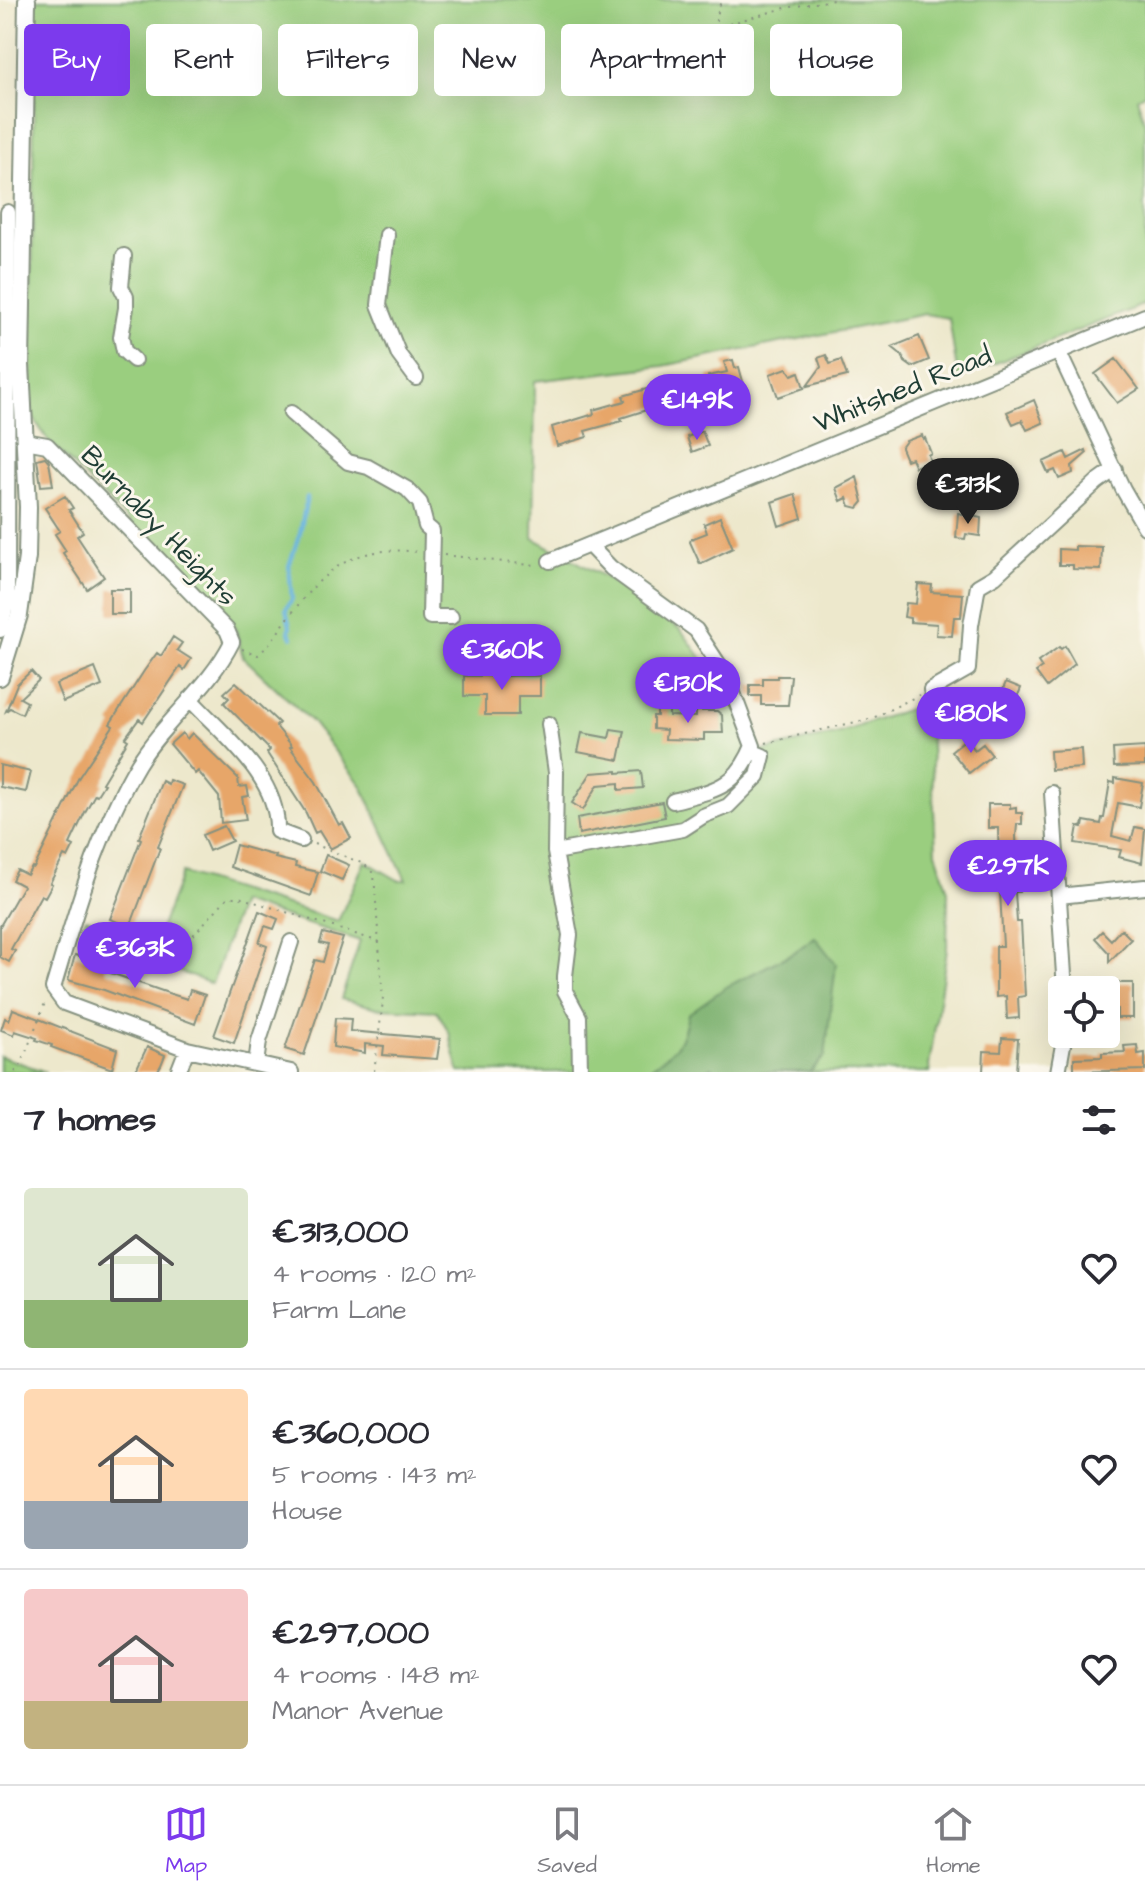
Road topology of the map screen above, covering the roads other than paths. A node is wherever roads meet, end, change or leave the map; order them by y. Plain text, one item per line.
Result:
1 (27, 0) edge
2 (11, 212) edge
3 (387, 235) dead end
4 (124, 256) dead end
5 (1145, 316) edge
6 (1059, 353) junction
7 (134, 360) dead end
8 (416, 378) dead end
9 (291, 413) dead end
10 (25, 441) junction
11 (1115, 469) junction
12 (1145, 527) edge
13 (589, 545) junction
14 (550, 561) road end
15 (3, 600) edge
16 (451, 617) dead end
17 (0, 630) edge
18 (0, 677) edge
19 (931, 690) road end
20 (190, 699) junction
21 (549, 724) dead end
22 (752, 749) junction
23 (1052, 793) dead end
24 (673, 801) dead end
25 (301, 840) road end
26 (555, 852) junction
27 (1145, 887) edge
28 (1059, 896) junction
29 (291, 942) dead end
30 (1064, 976) edge
31 (1062, 1048) edge
32 (187, 1049) junction
33 (256, 1064) junction
34 (178, 1072) edge
35 (291, 1072) edge
36 (580, 1072) edge
37 (1058, 1072) edge

1 - 2 main road
2 - 10 main road
2 - 15 street
3 - 8 street
4 - 7 street
5 - 6 street, Whitshed Road
6 - 11 street
6 - 13 street, Whitshed Road
9 - 16 street
10 - 18 main road
10 - 20 street, Burnaby Heights
11 - 12 street
11 - 19 street
13 - 14 street, Whitshed Road
13 - 22 street
15 - 17 street
20 - 25 street
20 - 32 street, Burnaby Heights
21 - 26 street
22 - 24 street
22 - 26 street
23 - 28 street
26 - 36 street
27 - 28 street
28 - 30 street
29 - 33 street
31 - 37 street
32 - 33 street
32 - 34 street
33 - 35 street

